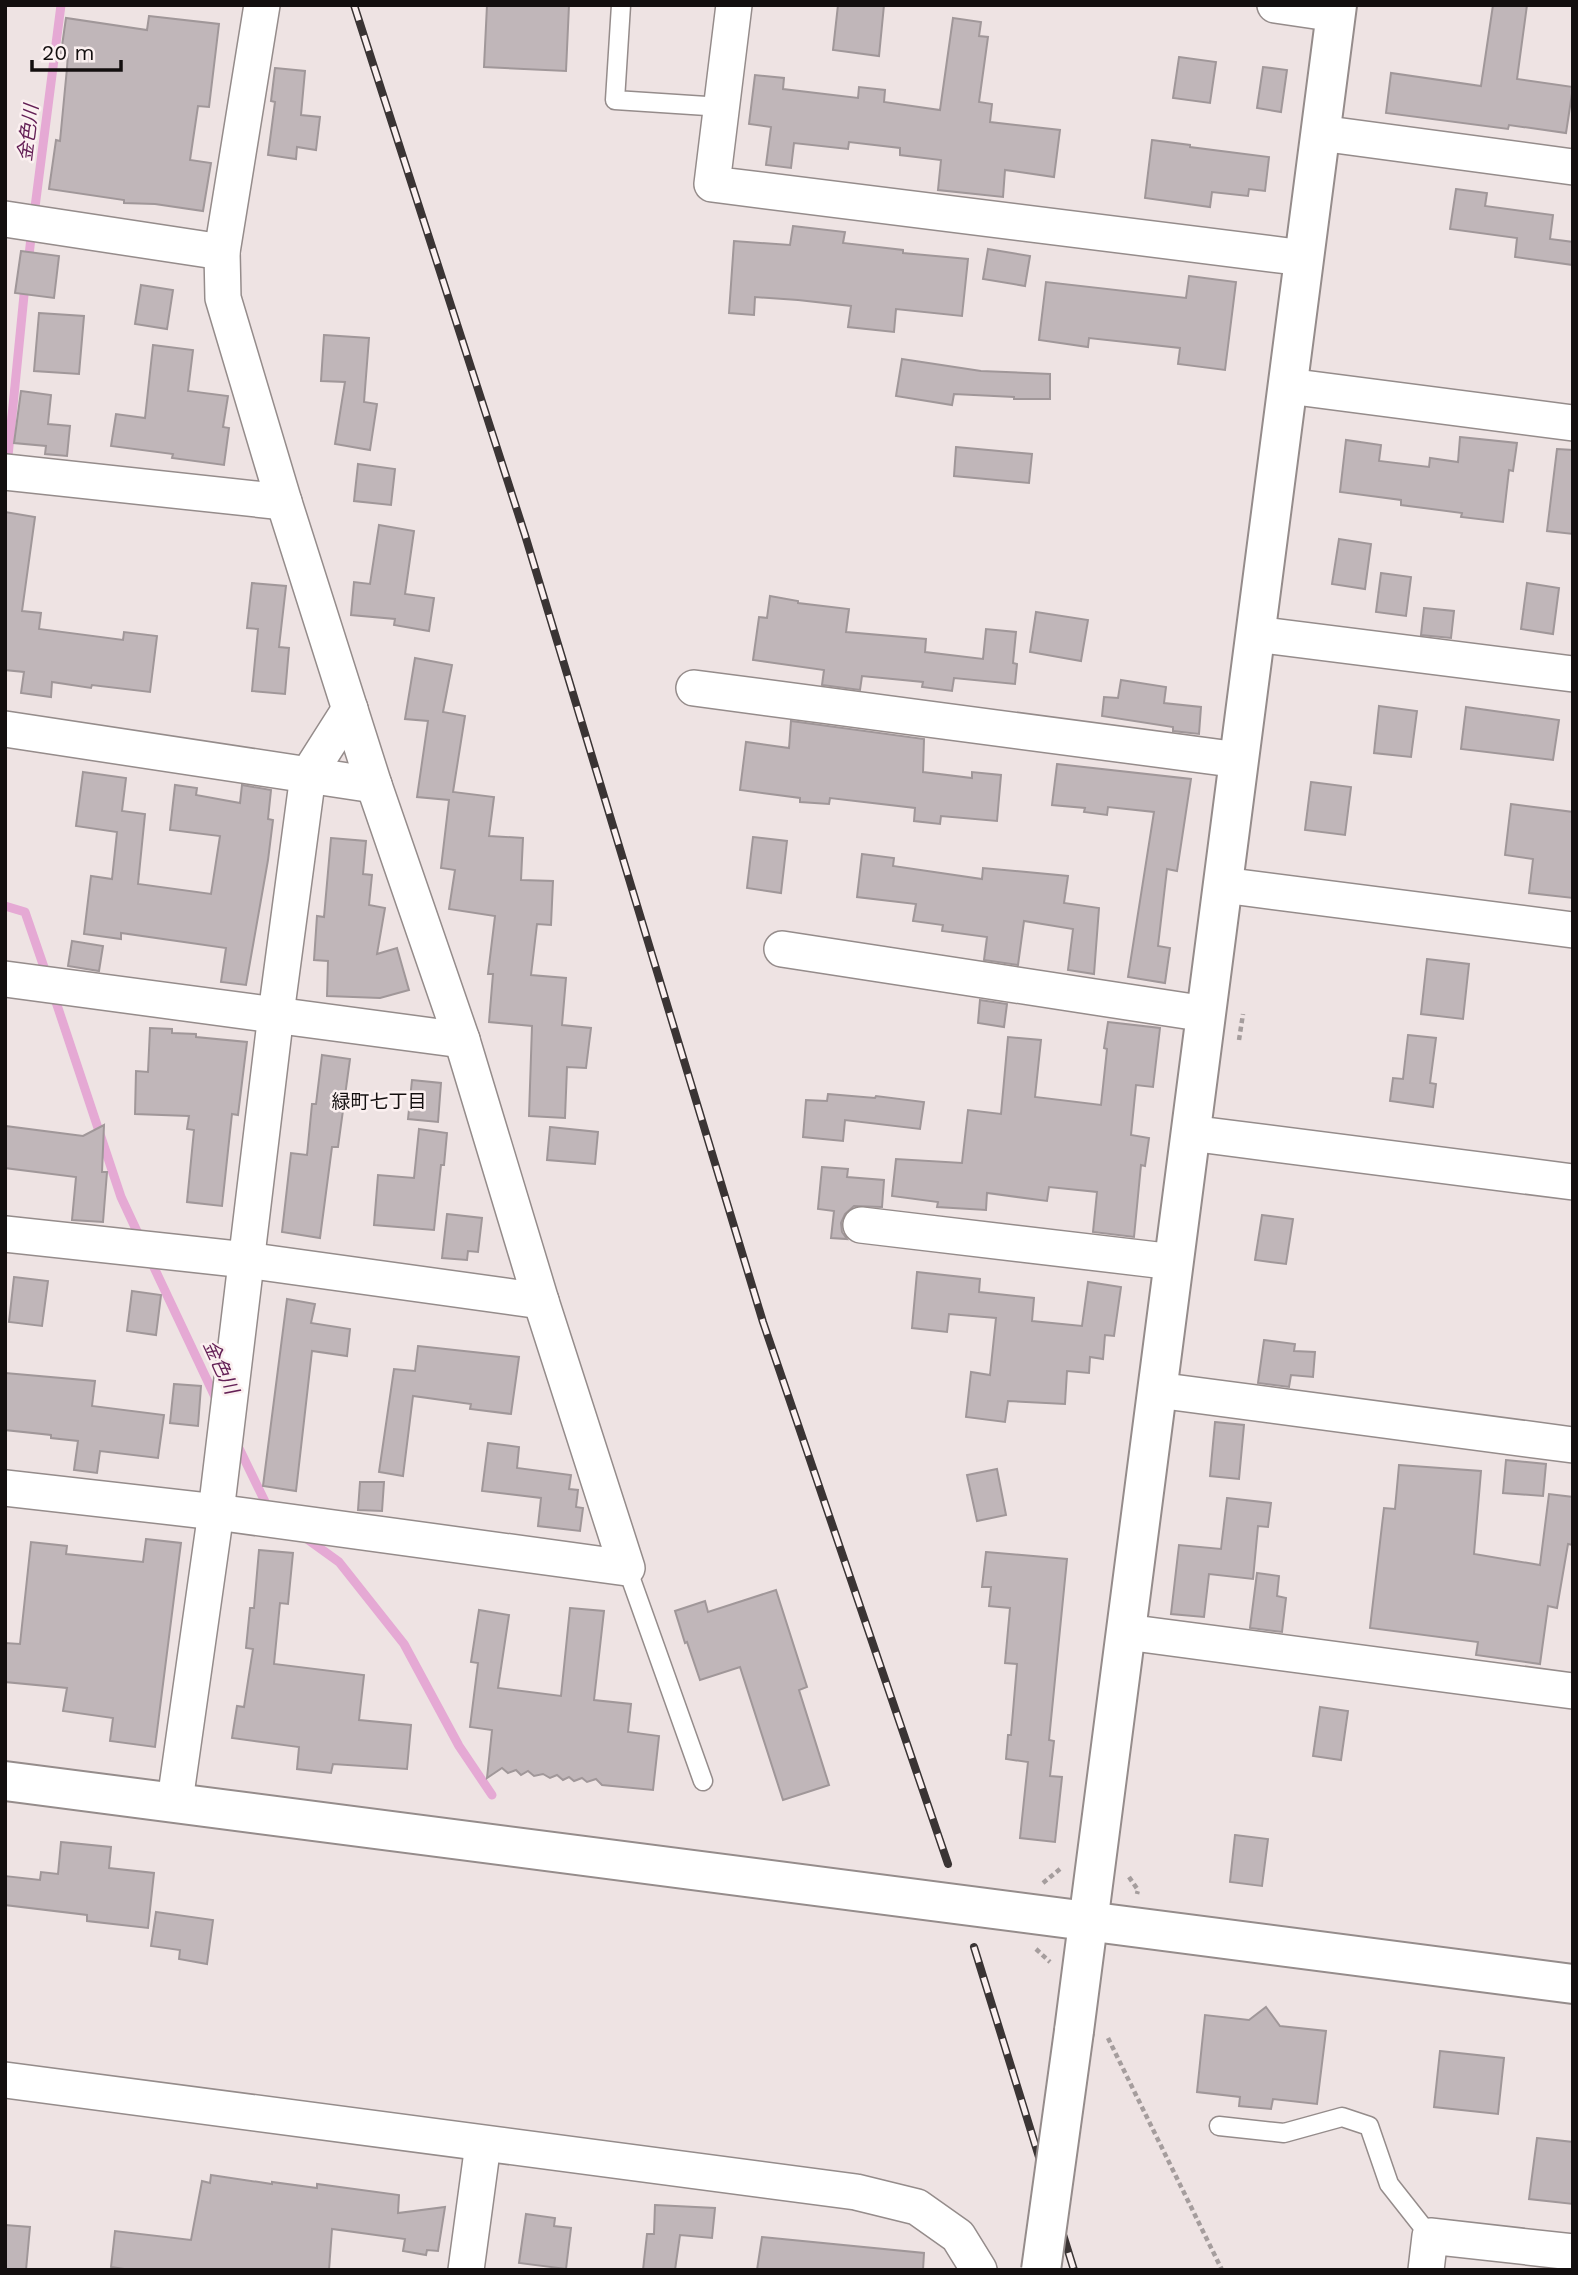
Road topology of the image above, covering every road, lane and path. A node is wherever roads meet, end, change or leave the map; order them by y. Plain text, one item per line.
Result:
1 (262, 5) edge
2 (621, 5) edge
3 (734, 5) edge
4 (1275, 5) edge
5 (1336, 10) edge
6 (722, 107) junction
7 (1320, 134) junction
8 (1573, 167) edge
9 (5, 219) edge
10 (222, 252) junction
11 (1304, 258) junction
12 (1287, 386) junction
13 (1573, 423) edge
14 (5, 472) edge
15 (284, 502) junction
16 (1255, 634) junction
17 (1573, 674) edge
18 (694, 688) dead end
19 (350, 709) junction
20 (5, 729) edge
21 (1239, 760) junction
22 (308, 775) junction
23 (374, 785) junction
24 (1223, 884) junction
25 (1573, 930) edge
26 (782, 949) dead end
27 (5, 979) edge
28 (276, 1014) junction
29 (1206, 1014) junction
30 (462, 1040) junction
31 (1191, 1133) junction
32 (1573, 1181) edge
33 (862, 1225) dead end
34 (5, 1234) edge
35 (246, 1260) junction
36 (1174, 1262) junction
37 (541, 1301) junction
38 (1157, 1390) junction
39 (1573, 1445) edge
40 (5, 1488) edge
41 (216, 1512) junction
42 (627, 1568) junction
43 (1126, 1632) junction
44 (1573, 1691) edge
45 (5, 1780) edge
46 (703, 1781) dead end
47 (174, 1801) junction
48 (1088, 1920) junction
49 (1573, 1984) edge
50 (1091, 2033) junction
51 (5, 2080) edge
52 (1219, 2126) dead end
53 (483, 2144) junction
54 (1573, 2252) edge
55 (1428, 2253) edge
56 (466, 2270) edge
57 (979, 2270) edge
58 (1041, 2270) edge
59 (1222, 2270) edge

1 - 10 street
2 - 6 lane
3 - 6 street
4 - 5 street
5 - 7 street
6 - 11 street
7 - 8 street
7 - 11 street
9 - 10 street
10 - 15 street
11 - 12 street
12 - 13 street
12 - 16 street
14 - 15 street
15 - 19 street
16 - 17 street
16 - 21 street
18 - 21 street
19 - 22 street
19 - 23 street
20 - 22 street
21 - 24 street
22 - 23 street
22 - 28 street
23 - 30 street
24 - 25 street
24 - 29 street
26 - 29 street
27 - 28 street
28 - 30 street
28 - 35 street
29 - 31 street
30 - 37 street
31 - 32 street
31 - 36 street
33 - 36 street
34 - 35 street
35 - 37 street
35 - 41 street
36 - 38 street
37 - 42 street
38 - 39 street
38 - 43 street
40 - 41 street
41 - 42 street
41 - 47 street
42 - 46 lane
43 - 44 street
43 - 48 street
45 - 47 street
47 - 48 street
48 - 49 street
48 - 50 street
50 - 58 street, bridge
50 - 59 path
51 - 53 street
52 - 55 lane
53 - 56 street
53 - 57 street
54 - 55 street

